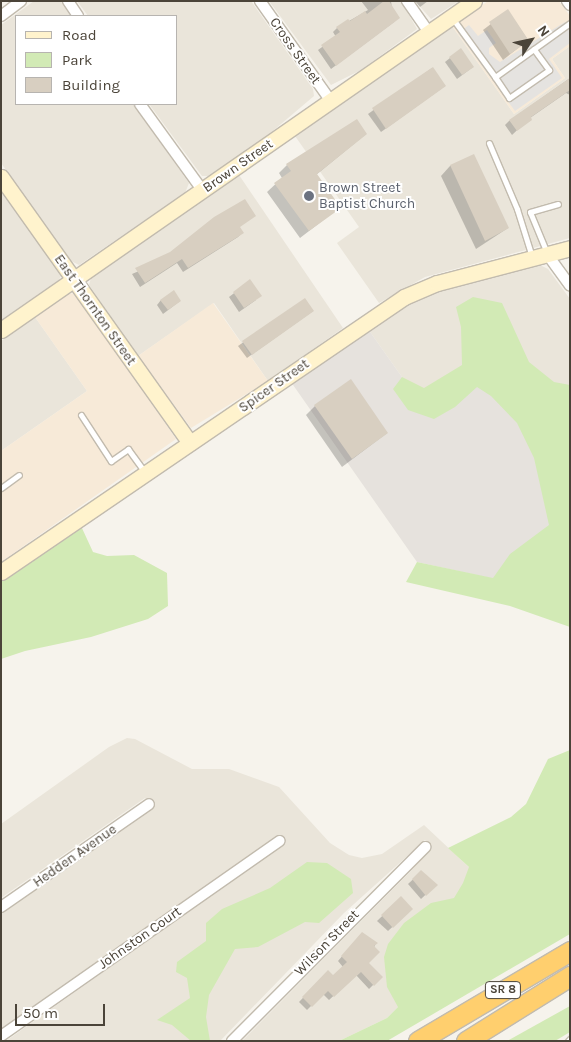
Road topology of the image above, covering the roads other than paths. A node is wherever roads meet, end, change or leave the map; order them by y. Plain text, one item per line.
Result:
1 (21, 1) edge
2 (68, 1) edge
3 (260, 1) edge
4 (407, 1) edge
5 (474, 1) edge
6 (567, 1) edge
7 (570, 5) edge
8 (77, 15) edge
9 (1, 16) edge
10 (452, 16) junction
11 (570, 23) edge
12 (428, 32) junction
13 (534, 48) junction
14 (495, 77) junction
15 (330, 100) junction
16 (141, 105) edge
17 (489, 143) dead end
18 (1, 177) edge
19 (202, 191) junction
20 (558, 204) dead end
21 (570, 248) edge
22 (547, 254) junction
23 (532, 258) junction
24 (74, 280) junction
25 (570, 286) edge
26 (1, 330) edge
27 (81, 415) dead end
28 (190, 443) junction
29 (145, 473) junction
30 (19, 475) dead end
31 (1, 488) edge
32 (1, 572) edge
33 (149, 804) dead end
34 (280, 841) dead end
35 (425, 847) dead end
36 (1, 907) edge
37 (570, 950) edge
38 (567, 978) edge
39 (436, 1030) junction
40 (1, 1036) edge
41 (232, 1041) edge
42 (412, 1041) edge
43 (418, 1041) edge
44 (466, 1041) edge
45 (482, 1041) edge

1 - 9 street
2 - 8 street
3 - 15 street, Cross Street
4 - 12 street
5 - 10 main road, Brown Street
6 - 7 street
10 - 12 main road, Brown Street
10 - 14 lane
11 - 13 lane
12 - 15 main road, Brown Street
13 - 14 lane
13 - 14 lane
15 - 19 main road, Brown Street
16 - 19 street
17 - 23 lane
18 - 24 main road, East Thornton Street
19 - 24 main road, Brown Street
20 - 22 lane
21 - 22 main road, Spicer Street
22 - 23 main road, Spicer Street
22 - 25 street
23 - 28 main road, Spicer Street
24 - 26 main road, Brown Street
24 - 28 main road, East Thornton Street
27 - 29 lane
28 - 29 main road, Spicer Street
29 - 32 main road, Spicer Street
30 - 31 lane
33 - 36 street, Hedden Avenue
34 - 40 street, Johnston Court
35 - 41 street, Wilson Street
37 - 39 highway, SR 8
38 - 44 highway, SR 8
38 - 45 highway
39 - 42 highway
39 - 43 highway, SR 8

